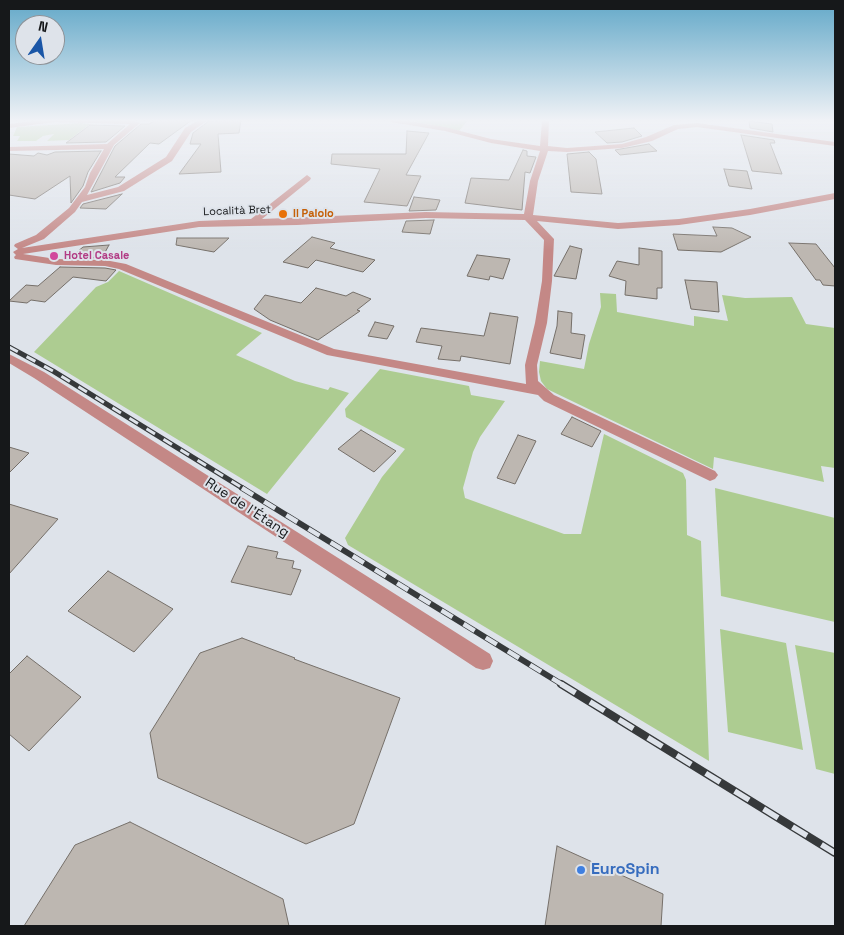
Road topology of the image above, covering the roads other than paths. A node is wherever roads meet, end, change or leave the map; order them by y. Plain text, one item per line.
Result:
1 (99, 164) edge
2 (162, 164) edge
3 (541, 164) edge
4 (307, 178) dead end
5 (831, 197) edge
6 (81, 200) junction
7 (835, 204) edge
8 (523, 217) junction
9 (253, 222) junction
10 (40, 237) junction
11 (56, 247) junction
12 (13, 253) edge
13 (9, 358) edge
14 (539, 391) junction
15 (710, 475) dead end
16 (483, 661) dead end

1 - 6 street
2 - 6 street
3 - 8 street
4 - 9 street
5 - 7 street
5 - 8 street, Località Bret
6 - 10 street
8 - 9 street, Località Bret
8 - 14 street
9 - 11 street, Località Bret
10 - 11 street
10 - 12 street
11 - 12 street, Località Bret
12 - 14 street
13 - 16 street, Rue de l'Étang
14 - 15 street

